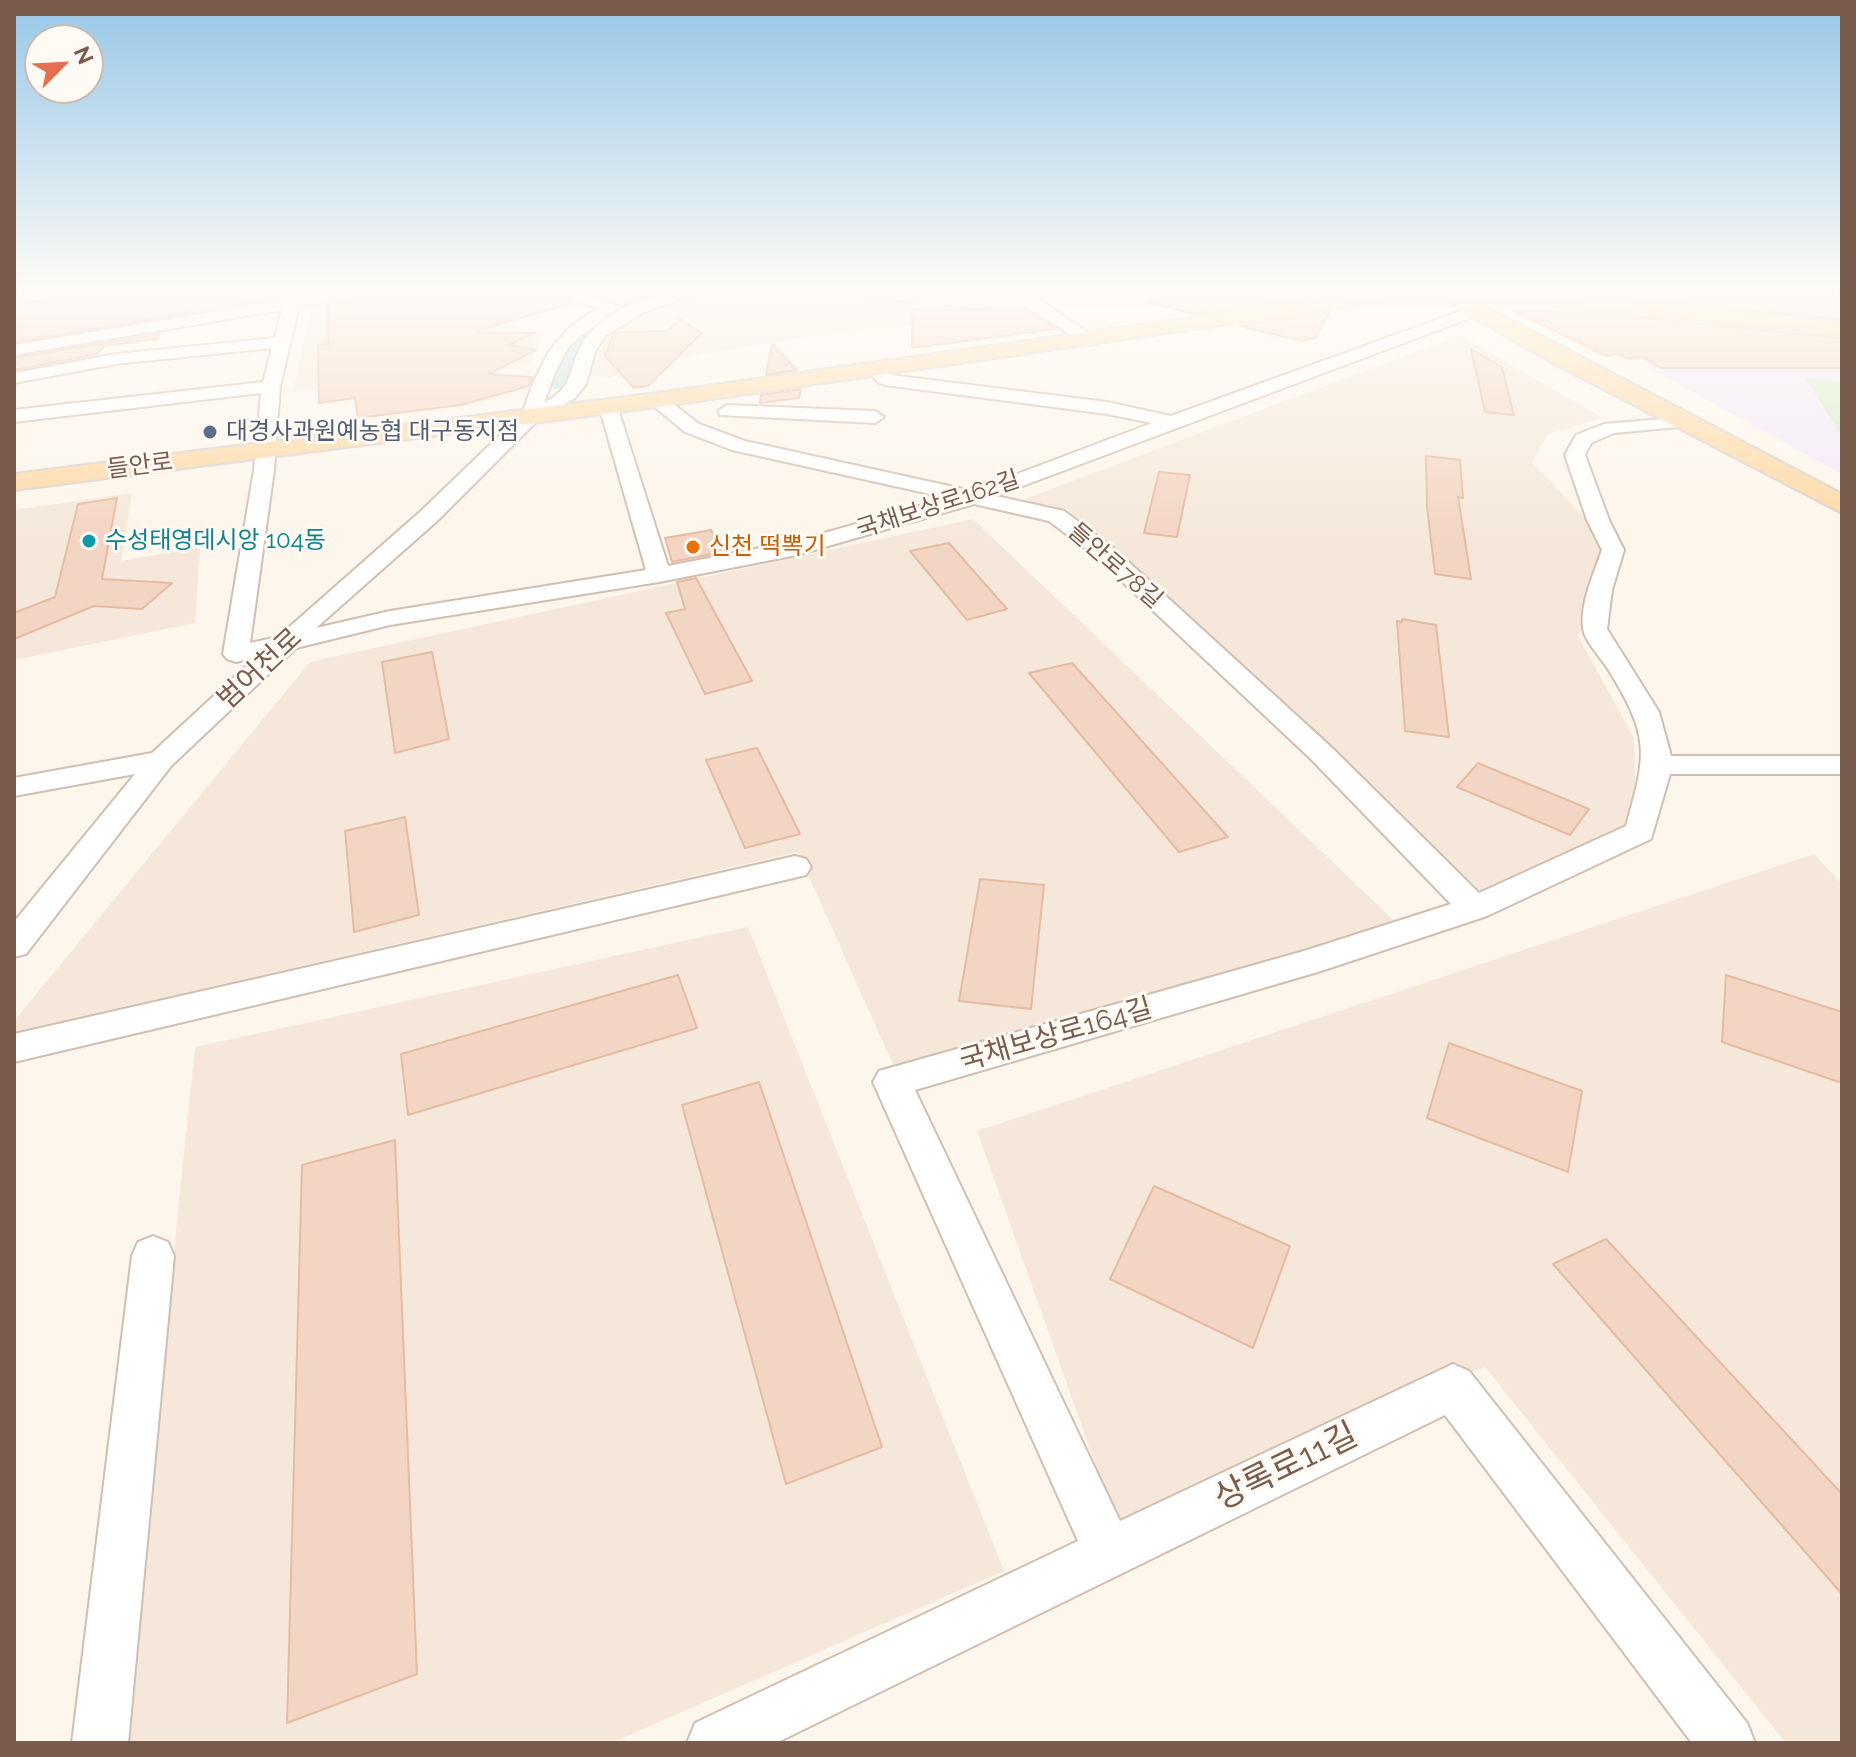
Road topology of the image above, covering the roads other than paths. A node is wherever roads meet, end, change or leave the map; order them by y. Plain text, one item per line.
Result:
1 (36, 374) edge
2 (274, 374) edge
3 (547, 374) edge
4 (580, 374) edge
5 (887, 374) edge
6 (1303, 374) edge
7 (1592, 374) edge
8 (881, 375) junction
9 (14, 378) edge
10 (542, 382) junction
11 (271, 386) junction
12 (575, 388) junction
13 (657, 400) junction
14 (608, 406) junction
15 (727, 411) dead end
16 (14, 416) edge
17 (531, 416) junction
18 (1679, 421) junction
19 (1172, 422) junction
20 (267, 451) junction
21 (14, 482) edge
22 (978, 496) junction
23 (1842, 505) edge
24 (659, 575) junction
25 (287, 642) junction
26 (161, 760) junction
27 (1657, 765) junction
28 (1842, 765) edge
29 (14, 787) edge
30 (795, 867) dead end
31 (1475, 908) junction
32 (14, 945) edge
33 (14, 1048) edge
34 (153, 1256) dead end
35 (1109, 1553) junction
36 (100, 1743) edge
37 (715, 1743) edge
38 (1727, 1743) edge

1 - 9 street
2 - 11 street
3 - 10 street
4 - 12 street
5 - 8 main road, 들안로
6 - 19 street, 국채보상로162길
7 - 18 main road
8 - 13 main road, 들안로
8 - 15 street
8 - 19 street, 들안로
10 - 12 street
10 - 17 street
11 - 16 street
11 - 20 street
12 - 17 street
13 - 14 main road, 들안로
13 - 22 street, 들안로78길
14 - 17 main road, 들안로
14 - 24 street
17 - 20 main road, 들안로
17 - 25 street, 범어천로
18 - 23 main road
18 - 27 street, 국채보상로164길
19 - 22 street, 국채보상로162길
20 - 21 main road, 들안로
20 - 25 street
22 - 24 street, 국채보상로162길
22 - 31 street, 들안로78길
24 - 25 street, 국채보상로162길
25 - 26 street, 범어천로
26 - 29 street
26 - 32 street, 범어천로
27 - 28 street
27 - 31 street, 국채보상로164길
30 - 33 street
31 - 35 street, 국채보상로164길
34 - 36 street
35 - 37 street, 상록로11길
35 - 38 street, 상록로11길

